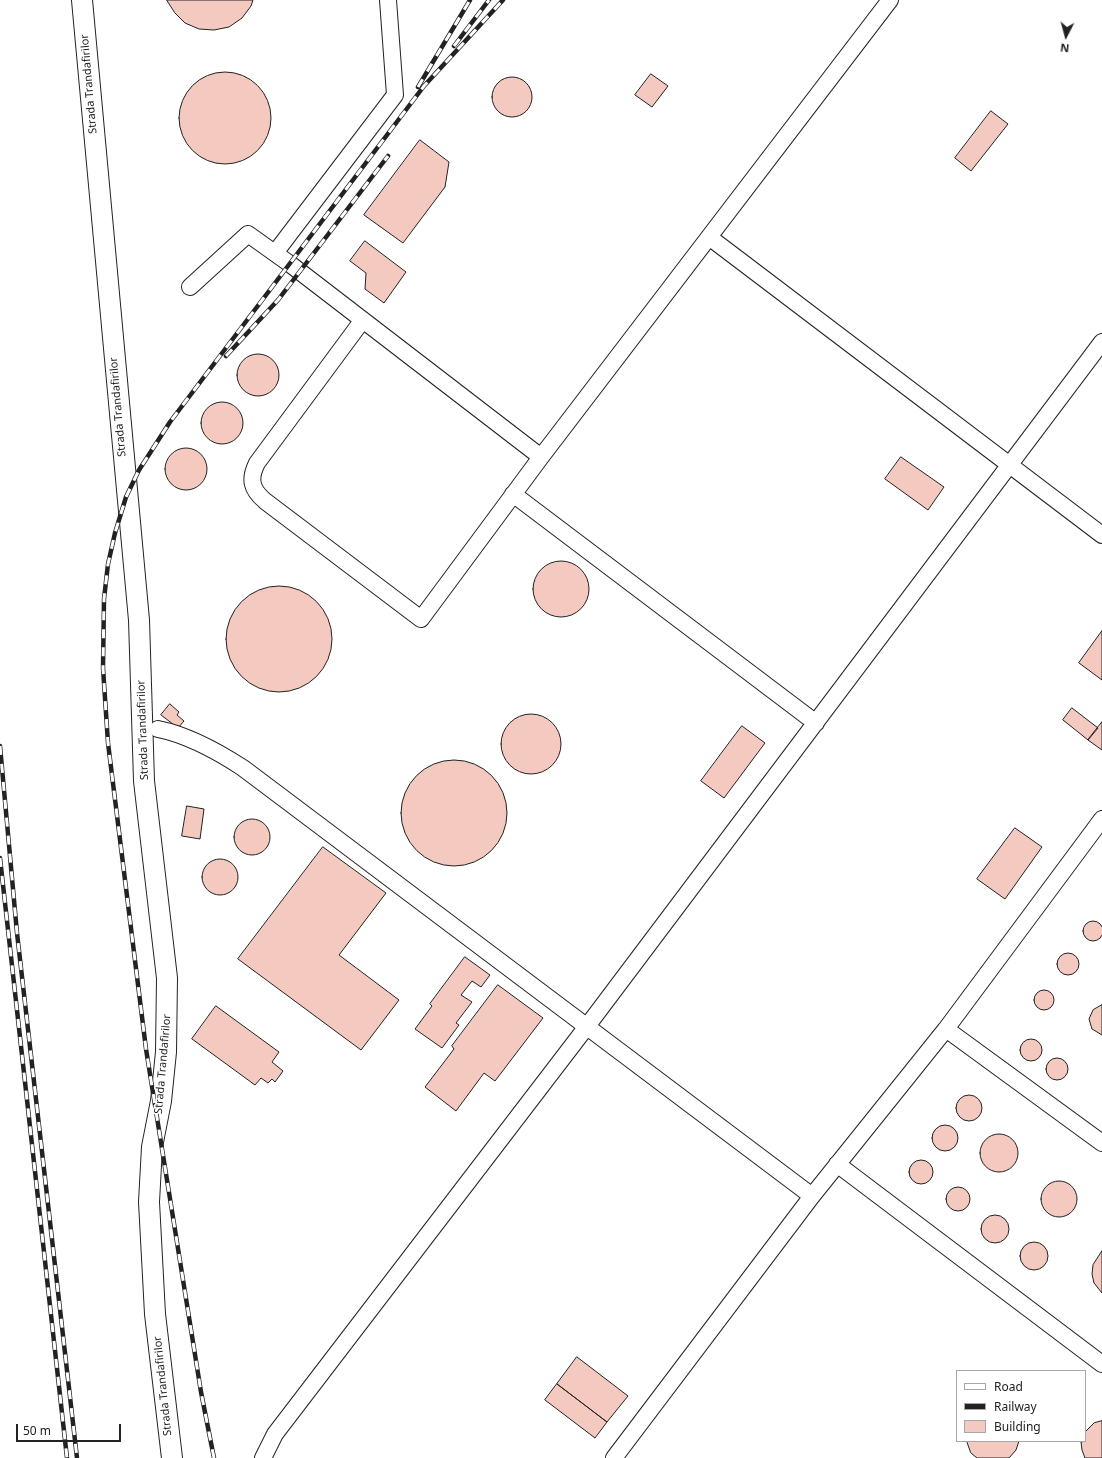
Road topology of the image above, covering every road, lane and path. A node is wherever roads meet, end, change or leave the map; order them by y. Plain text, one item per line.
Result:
1 (82, 0) edge
2 (388, 0) edge
3 (890, 0) edge
4 (709, 237) junction
5 (274, 253) junction
6 (190, 287) dead end
7 (362, 321) junction
8 (1102, 342) edge
9 (541, 457) junction
10 (1009, 464) junction
11 (513, 494) junction
12 (1102, 535) edge
13 (816, 723) junction
14 (158, 729) dead end
15 (1102, 819) edge
16 (588, 1025) junction
17 (946, 1029) junction
18 (1102, 1143) edge
19 (837, 1164) junction
20 (812, 1196) junction
21 (1102, 1364) edge
22 (172, 1458) edge
23 (262, 1458) edge
24 (614, 1458) edge

1 - 22 main road, Strada Trandafirilor
2 - 5 lane
3 - 4 lane
4 - 9 lane
4 - 10 lane
5 - 6 lane
5 - 7 lane
7 - 9 lane
7 - 11 lane
8 - 10 lane
9 - 11 lane
10 - 12 lane
10 - 13 lane
11 - 13 lane
13 - 16 lane
14 - 16 lane
15 - 17 lane
16 - 20 lane
16 - 23 lane
17 - 18 lane
17 - 19 lane
19 - 20 lane
19 - 21 lane
20 - 24 lane

